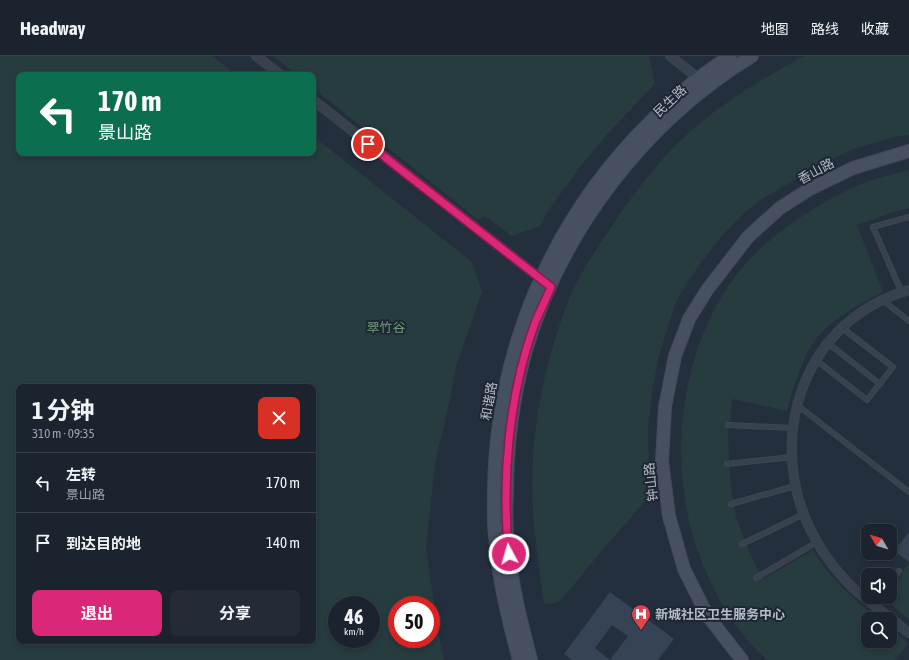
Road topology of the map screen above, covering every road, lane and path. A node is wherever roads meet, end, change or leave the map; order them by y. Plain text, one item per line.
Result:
1 (256, 56) edge
2 (670, 56) edge
3 (730, 56) edge
4 (752, 56) edge
5 (277, 72) edge
6 (698, 78) junction
7 (708, 86) junction
8 (316, 102) edge
9 (909, 151) edge
10 (612, 173) junction
11 (909, 217) edge
12 (541, 279) junction
13 (551, 287) junction
14 (707, 290) joint
15 (905, 291) edge
16 (882, 300) junction
17 (909, 321) edge
18 (841, 327) junction
19 (827, 343) junction
20 (816, 360) junction
21 (880, 384) junction
22 (797, 405) junction
23 (728, 425) dead end
24 (793, 428) junction
25 (792, 457) junction
26 (727, 464) dead end
27 (795, 486) junction
28 (909, 492) edge
29 (731, 504) dead end
30 (804, 514) junction
31 (817, 542) junction
32 (742, 544) dead end
33 (899, 571) dead end
34 (897, 574) edge
35 (756, 578) dead end
36 (874, 605) joint
37 (909, 633) edge
38 (519, 660) edge
39 (531, 660) edge
40 (742, 660) edge

1 - 5 street
2 - 6 street
3 - 6 main road, 民生路
4 - 7 main road, 民生路
6 - 7 street
6 - 10 main road, 民生路
7 - 10 main road, 民生路
8 - 12 street
9 - 14 main road, 香山路
10 - 12 main road, 和谐路
10 - 13 main road, 和谐路
11 - 15 lane
12 - 13 street
12 - 38 main road, 和谐路
13 - 39 main road, 和谐路
14 - 40 main road, 钟山路
15 - 16 street
16 - 17 lane
16 - 18 street
18 - 19 street
18 - 21 lane
19 - 20 street
19 - 21 lane
20 - 21 lane
20 - 22 street
22 - 24 street
22 - 28 lane
23 - 24 lane
24 - 25 street
25 - 26 lane
25 - 27 street
27 - 29 lane
27 - 30 street
30 - 31 street
30 - 32 lane
31 - 35 lane
31 - 36 street
33 - 34 lane
36 - 37 street

